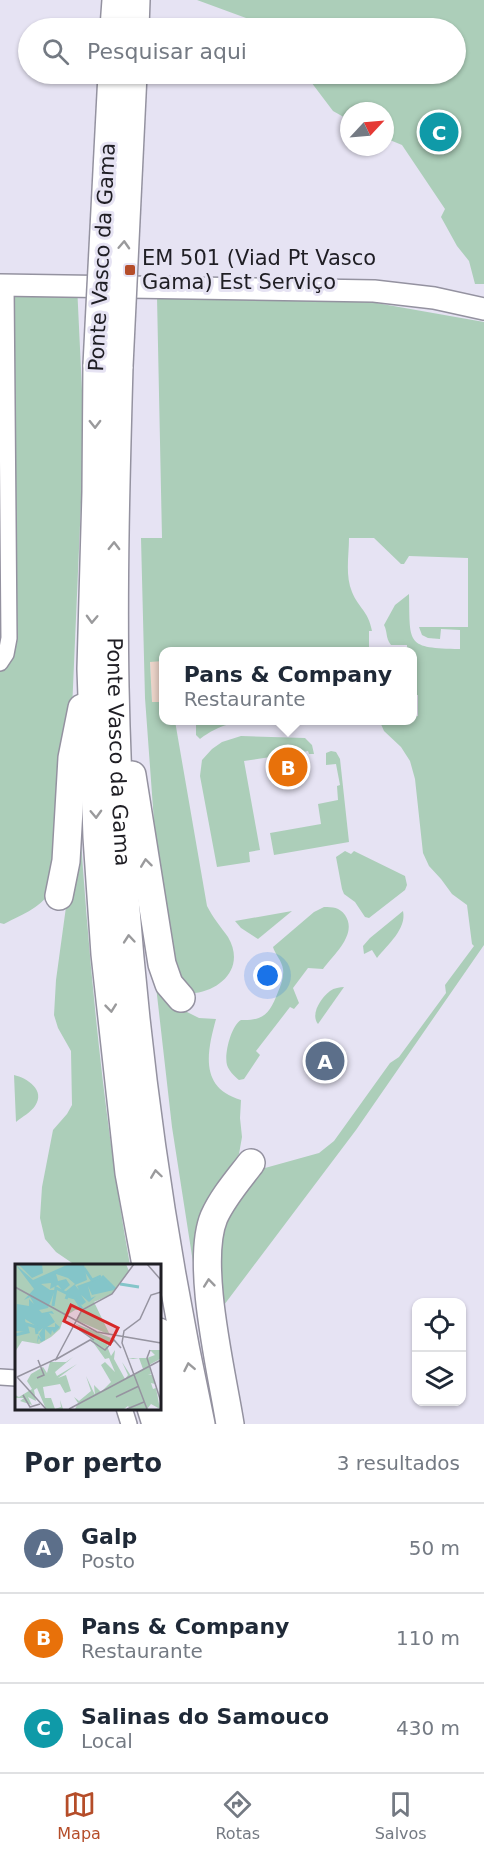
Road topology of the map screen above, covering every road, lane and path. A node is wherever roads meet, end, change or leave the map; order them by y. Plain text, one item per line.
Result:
1 (116, 0) edge
2 (136, 0) edge
3 (115, 18) edge
4 (135, 18) edge
5 (112, 84) edge
6 (132, 84) edge
7 (3, 285) edge
8 (484, 309) edge
9 (108, 366) junction
10 (0, 663) edge
11 (91, 669) junction
12 (115, 688) junction
13 (59, 896) dead end
14 (181, 998) dead end
15 (250, 1163) dead end
16 (146, 1264) edge
17 (160, 1337) edge
18 (0, 1377) edge
19 (15, 1378) edge
20 (125, 1409) edge
21 (152, 1409) edge
22 (129, 1424) edge
23 (156, 1424) edge
24 (177, 1424) edge
25 (201, 1424) edge
26 (230, 1424) edge

1 - 3 highway
2 - 4 highway
5 - 9 highway, Ponte Vasco da Gama, bridge
9 -> 6 highway, Ponte Vasco da Gama, bridge
7 - 8 main road
7 - 10 street
9 -> 11 highway, Ponte Vasco da Gama
12 -> 9 highway, Ponte Vasco da Gama
11 - 13 highway
11 -> 16 highway, Ponte Vasco da Gama
14 -> 12 highway
25 -> 12 highway, Ponte Vasco da Gama
26 -> 15 highway
17 - 24 highway
18 - 19 street
20 - 22 street
21 - 23 highway

